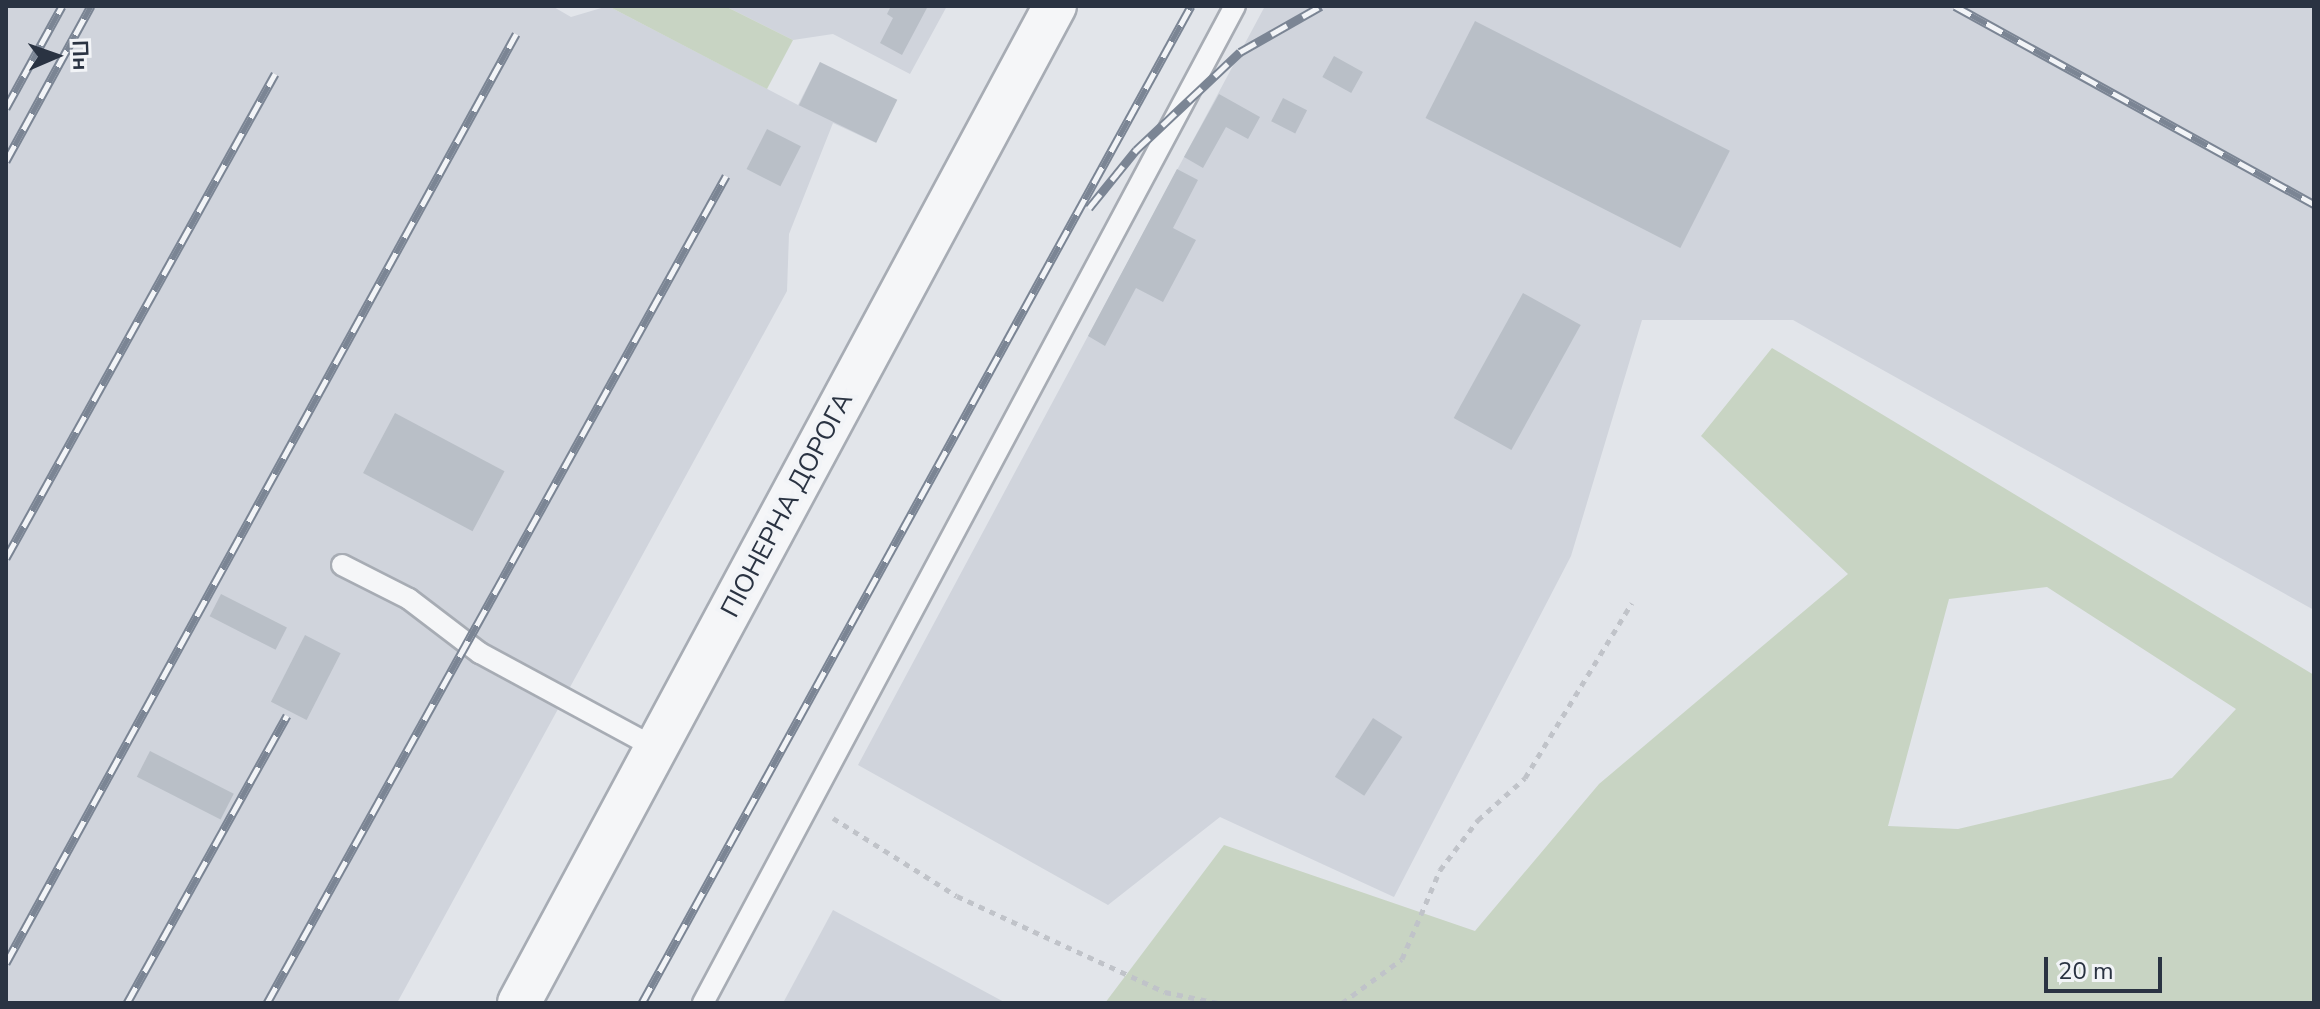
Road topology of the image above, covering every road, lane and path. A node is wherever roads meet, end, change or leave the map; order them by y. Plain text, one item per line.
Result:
1 (1055, 6) edge
2 (1235, 6) edge
3 (342, 565) dead end
4 (1632, 603) dead end
5 (656, 748) junction
6 (812, 804) junction
7 (519, 1003) edge
8 (703, 1003) edge
9 (1218, 1003) edge
10 (1342, 1003) edge

1 - 5 street, ПІОНЕРНА ДОРОГА
2 - 6 lane
3 - 5 lane
4 - 10 path
5 - 7 street, ПІОНЕРНА ДОРОГА
6 - 8 lane
6 - 9 path

